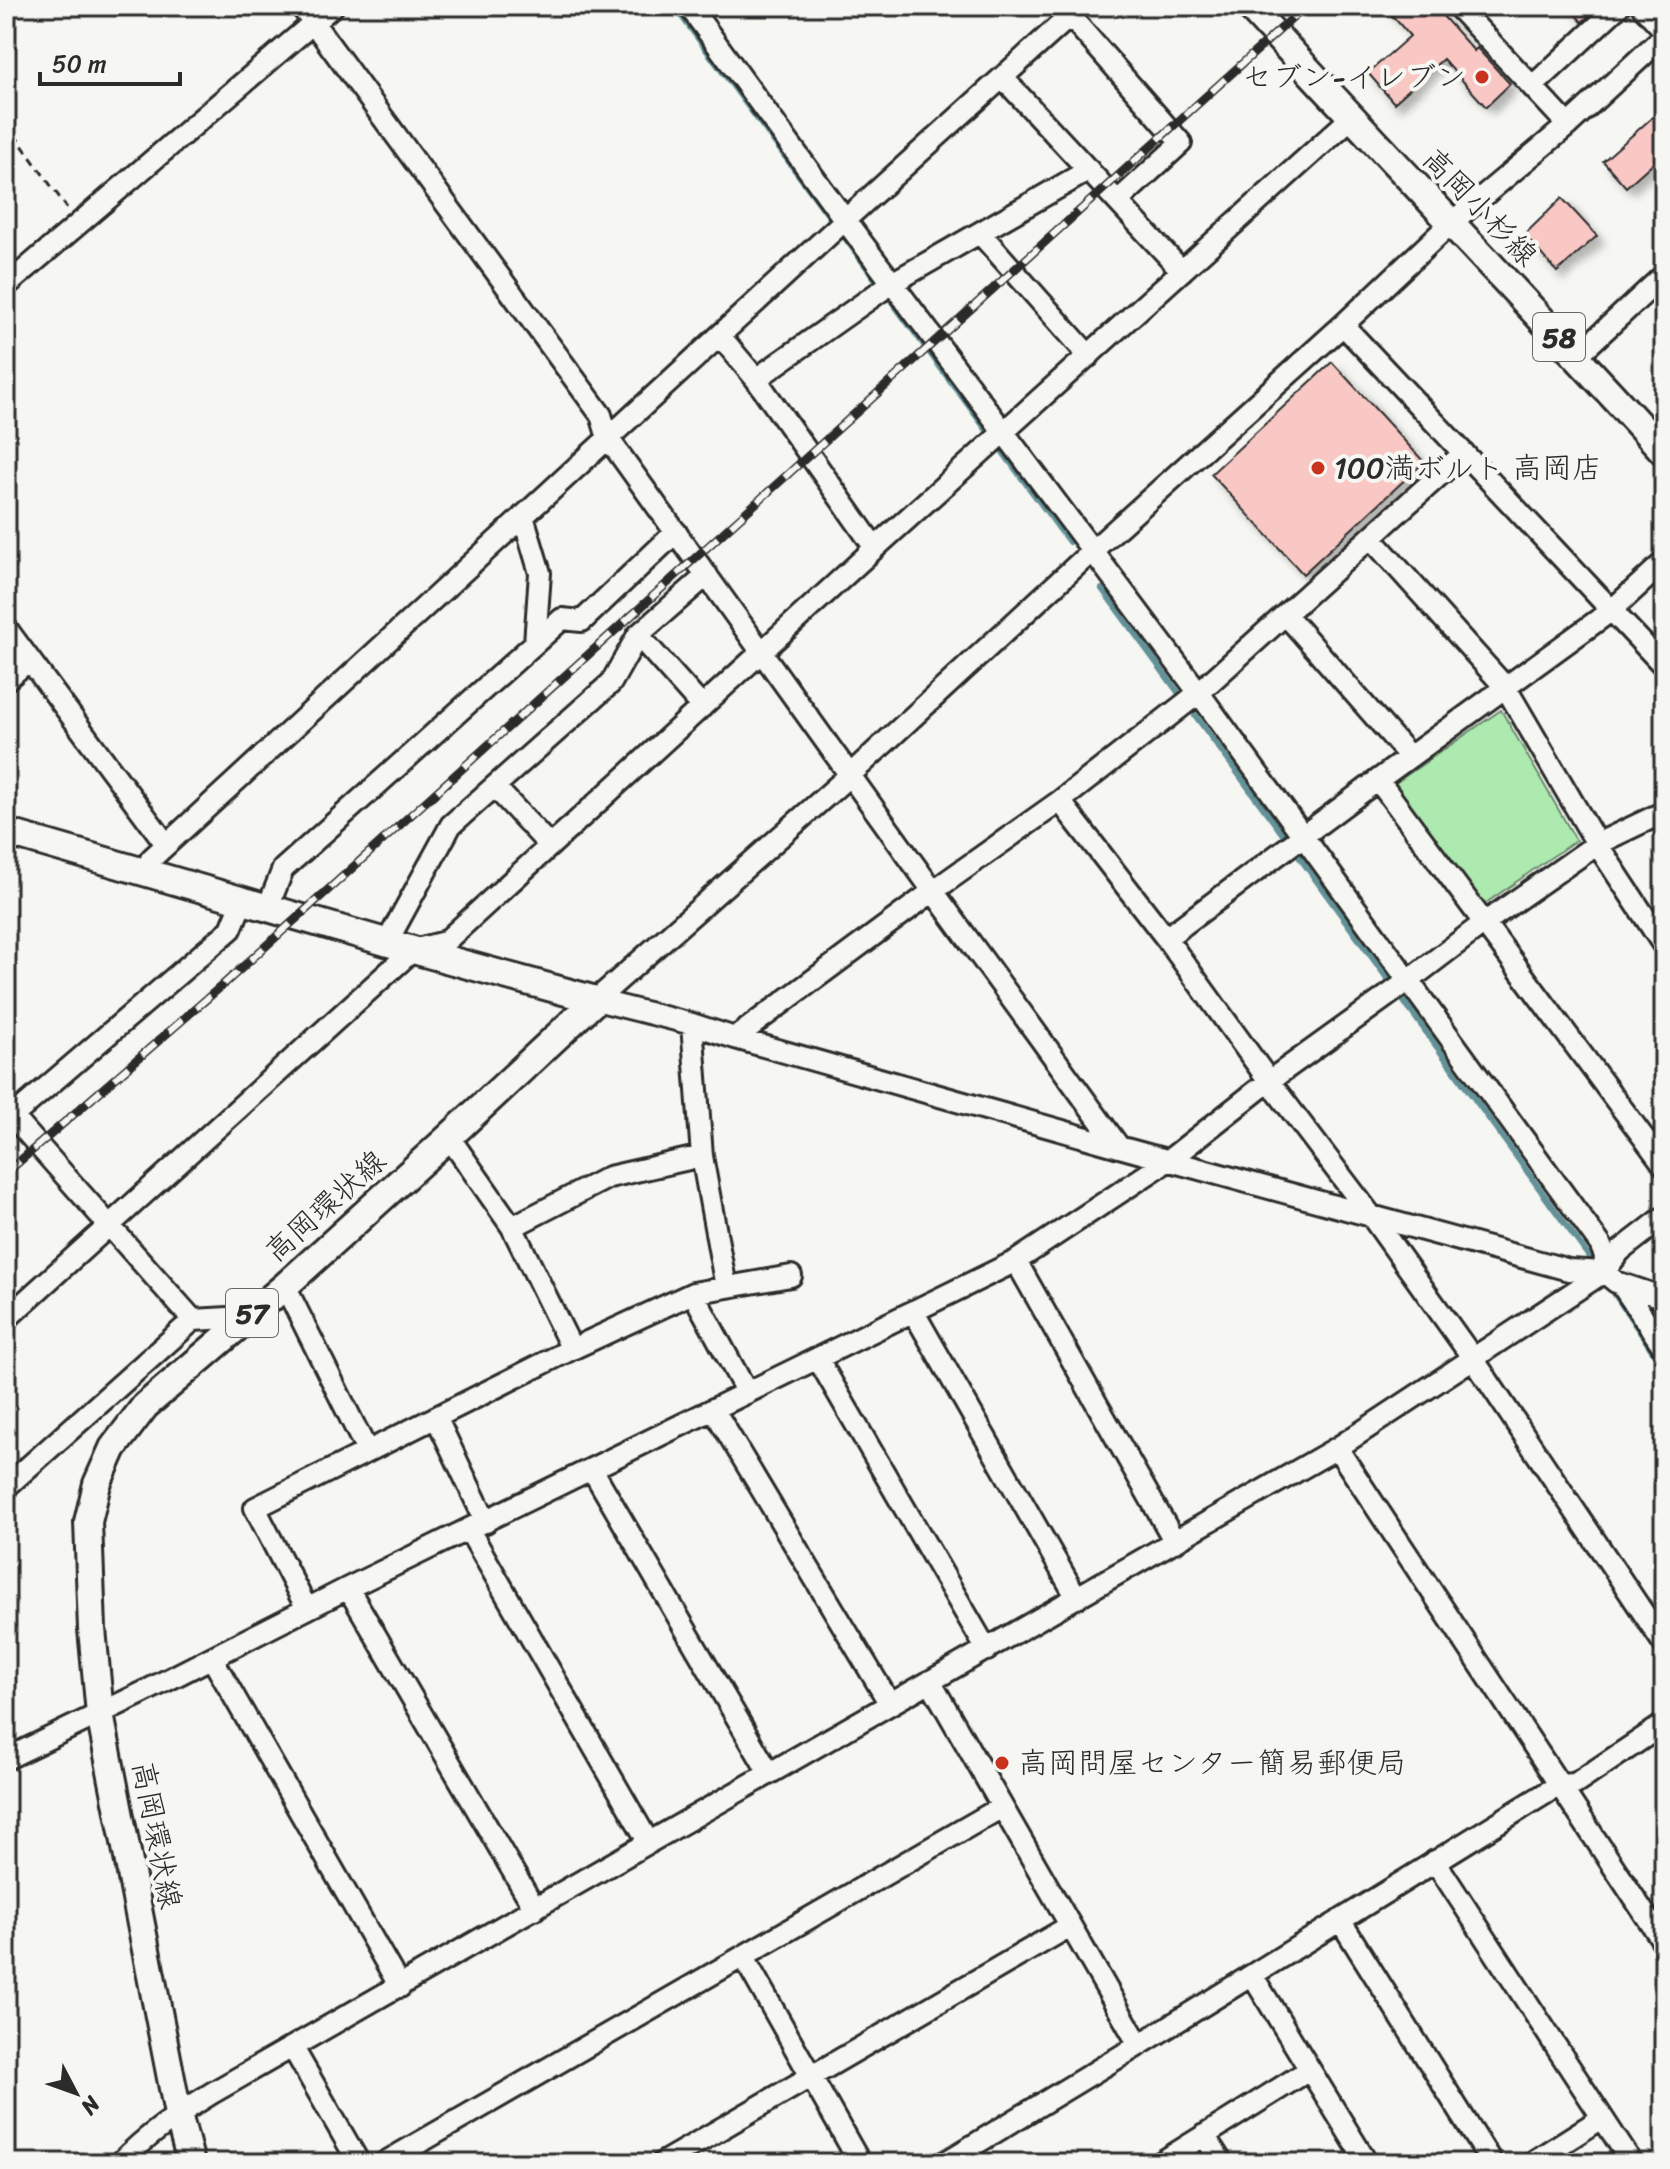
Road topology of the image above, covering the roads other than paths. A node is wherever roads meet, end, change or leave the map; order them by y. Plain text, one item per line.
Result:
1 (333, 6) edge
2 (689, 6) edge
3 (1249, 6) edge
4 (1619, 6) edge
5 (1642, 6) edge
6 (1467, 10) edge
7 (1076, 11) edge
8 (307, 14) edge
9 (1664, 33) edge
10 (1003, 78) junction
11 (1533, 86) junction
12 (1351, 118) junction
13 (1568, 125) junction
14 (1089, 170) junction
15 (1118, 201) junction
16 (1451, 223) junction
17 (839, 227) junction
18 (980, 233) junction
19 (1182, 271) junction
20 (1664, 275) edge
21 (892, 284) junction
22 (6, 286) edge
23 (1343, 325) junction
24 (720, 336) junction
25 (1089, 356) junction
26 (1577, 356) junction
27 (756, 379) junction
28 (1003, 434) junction
29 (608, 438) junction
30 (1664, 452) edge
31 (1464, 453) junction
32 (523, 516) junction
33 (676, 532) junction
34 (1371, 538) junction
35 (875, 548) junction
36 (1092, 551) junction
37 (1664, 562) edge
38 (707, 575) junction
39 (1612, 610) junction
40 (1286, 615) junction
41 (6, 628) edge
42 (638, 635) junction
43 (535, 643) junction
44 (762, 652) junction
45 (29, 660) junction
46 (1664, 666) edge
47 (6, 680) edge
48 (1506, 688) junction
49 (1198, 694) junction
50 (702, 707) junction
51 (1410, 757) junction
52 (851, 774) junction
53 (1378, 780) junction
54 (495, 787) junction
55 (1060, 801) junction
56 (1664, 812) edge
57 (6, 832) edge
58 (1303, 837) junction
59 (166, 844) junction
60 (1597, 844) junction
61 (550, 846) junction
62 (146, 872) junction
63 (933, 891) junction
64 (255, 904) junction
65 (1484, 923) junction
66 (1166, 938) junction
67 (387, 942) junction
68 (1664, 946) edge
69 (413, 950) junction
70 (1408, 982) junction
71 (596, 1000) junction
72 (692, 1024) junction
73 (735, 1038) junction
74 (1269, 1081) junction
75 (8, 1115) edge
76 (449, 1137) junction
77 (1119, 1147) junction
78 (702, 1156) junction
79 (1169, 1160) junction
80 (1664, 1165) edge
81 (1372, 1217) junction
82 (1664, 1217) edge
83 (109, 1226) junction
84 (512, 1227) junction
85 (1016, 1261) junction
86 (1595, 1274) junction
87 (791, 1276) dead end
88 (1621, 1284) junction
89 (285, 1286) junction
90 (726, 1287) junction
91 (693, 1293) junction
92 (1664, 1298) edge
93 (913, 1311) junction
94 (246, 1317) junction
95 (6, 1319) edge
96 (193, 1320) junction
97 (1664, 1348) edge
98 (572, 1349) junction
99 (1472, 1357) junction
100 (818, 1359) junction
101 (747, 1393) junction
102 (714, 1410) junction
103 (436, 1417) junction
104 (1337, 1448) junction
105 (367, 1451) junction
106 (592, 1469) junction
107 (6, 1487) edge
108 (478, 1526) junction
109 (1175, 1542) junction
110 (348, 1588) junction
111 (1077, 1598) junction
112 (307, 1609) junction
113 (1664, 1644) edge
114 (987, 1650) junction
115 (212, 1658) junction
116 (930, 1681) junction
117 (890, 1704) junction
118 (100, 1714) junction
119 (1664, 1724) edge
120 (6, 1759) edge
121 (769, 1773) junction
122 (1559, 1785) junction
123 (1002, 1807) junction
124 (649, 1843) junction
125 (1435, 1861) junction
126 (535, 1909) junction
127 (1340, 1920) junction
128 (1070, 1926) junction
129 (1664, 1943) edge
130 (743, 1956) junction
131 (1252, 1975) junction
132 (400, 1987) junction
133 (1139, 2045) junction
134 (293, 2048) junction
135 (1309, 2070) junction
136 (813, 2076) junction
137 (178, 2114) junction
138 (1602, 2118) junction
139 (1204, 2135) junction
140 (953, 2161) edge
141 (120, 2163) edge
142 (191, 2163) edge
143 (359, 2163) edge
144 (384, 2163) edge
145 (662, 2163) edge
146 (860, 2163) edge
147 (1160, 2163) edge
148 (1222, 2163) edge
149 (1367, 2163) edge
150 (1492, 2163) edge
151 (1531, 2163) edge
152 (1632, 2163) edge

1 - 8 street
2 - 17 street
3 - 12 main road, 高岡小杉線 / 58
4 - 11 street
5 - 9 street
6 - 11 street
7 - 10 street
7 - 15 street
8 - 22 street
8 - 29 street
9 - 13 street
10 - 14 street
10 - 17 street
11 - 13 street
12 - 16 main road, 高岡小杉線 / 58
12 - 19 street
13 - 16 street
14 - 15 street
14 - 18 street
15 - 19 street
16 - 23 street
16 - 26 main road, 高岡小杉線 / 58
17 - 21 street
17 - 24 street
18 - 21 street
18 - 25 street
19 - 25 street
20 - 26 street
21 - 27 street
21 - 28 street
23 - 31 street
23 - 36 street
24 - 27 street
24 - 29 street
25 - 28 street
26 - 30 main road, 高岡小杉線 / 58
27 - 35 street
28 - 35 street
28 - 36 street
29 - 32 street
29 - 33 street
31 - 34 street
31 - 39 street
32 - 43 street
32 - 59 street
33 - 38 street
33 - 43 street
34 - 40 street
34 - 48 street
35 - 44 street
36 - 49 street
36 - 52 street
37 - 39 street
38 - 42 street
38 - 44 street
39 - 46 street
39 - 48 street
40 - 49 street
40 - 51 street
41 - 45 street
42 - 50 street
42 - 54 street
43 - 64 street
44 - 50 street
44 - 52 street
45 - 47 street
45 - 59 street
48 - 51 street
48 - 60 street
49 - 55 street
49 - 58 street
50 - 61 street
51 - 53 street
52 - 63 street
52 - 71 street
53 - 58 street
53 - 65 street
54 - 61 street
54 - 67 street
55 - 63 street
55 - 66 street
56 - 60 street
57 - 62 main road
58 - 66 street
58 - 70 street
59 - 62 street
60 - 65 street
60 - 68 street
61 - 69 street
62 - 64 main road
63 - 73 street
63 - 77 street
64 - 67 main road
64 - 75 street
65 - 70 street
65 - 80 street
66 - 74 street
67 - 69 main road
69 - 71 main road
69 - 83 street
70 - 74 street
70 - 86 street
71 - 72 street
71 - 76 main road, 高岡環状線 / 57
72 - 73 street
72 - 78 street
73 - 77 street
74 - 79 street
74 - 81 street
75 - 83 street
76 - 84 street
76 - 89 main road, 高岡環状線 / 57
77 - 79 street
78 - 84 street
78 - 90 street
79 - 81 street
79 - 85 street
81 - 86 street
81 - 99 street
82 - 86 street
83 - 95 street
83 - 96 street
84 - 98 street
85 - 93 street
85 - 109 street
86 - 88 street
86 - 99 street
87 - 90 street
88 - 92 street
88 - 97 street
89 - 94 main road, 高岡環状線 / 57
89 - 105 street
90 - 91 street
91 - 98 street
91 - 101 street
93 - 100 street
93 - 111 street
94 - 96 street
94 - 118 main road, 高岡環状線 / 57
96 - 107 street
98 - 103 street
99 - 104 street
99 - 113 street
100 - 101 street
100 - 114 street
101 - 102 street
102 - 106 street
102 - 117 street
103 - 105 street
103 - 108 street
104 - 109 street
104 - 122 street
105 - 112 street
106 - 108 street
106 - 121 street
108 - 110 street
108 - 124 street
109 - 111 street
110 - 112 street
110 - 126 street
111 - 114 street
112 - 115 street
114 - 116 street
115 - 118 street
115 - 132 street
116 - 117 street
116 - 123 street
117 - 121 street
118 - 120 street
118 - 137 main road, 高岡環状線 / 57
119 - 122 street
121 - 124 street
122 - 125 street
122 - 129 street
123 - 128 street
123 - 130 street
124 - 126 street
125 - 127 street
125 - 138 street
126 - 132 street
127 - 131 street
127 - 150 street
128 - 133 street
128 - 136 street
130 - 136 street
130 - 144 street
131 - 133 street
131 - 135 street
132 - 134 street
133 - 140 street
134 - 137 street
134 - 143 street
135 - 139 street
135 - 149 street
136 - 145 street
136 - 146 street
137 - 141 street
137 - 142 main road, 高岡環状線 / 57
138 - 151 street
138 - 152 street
139 - 147 street
139 - 148 street

